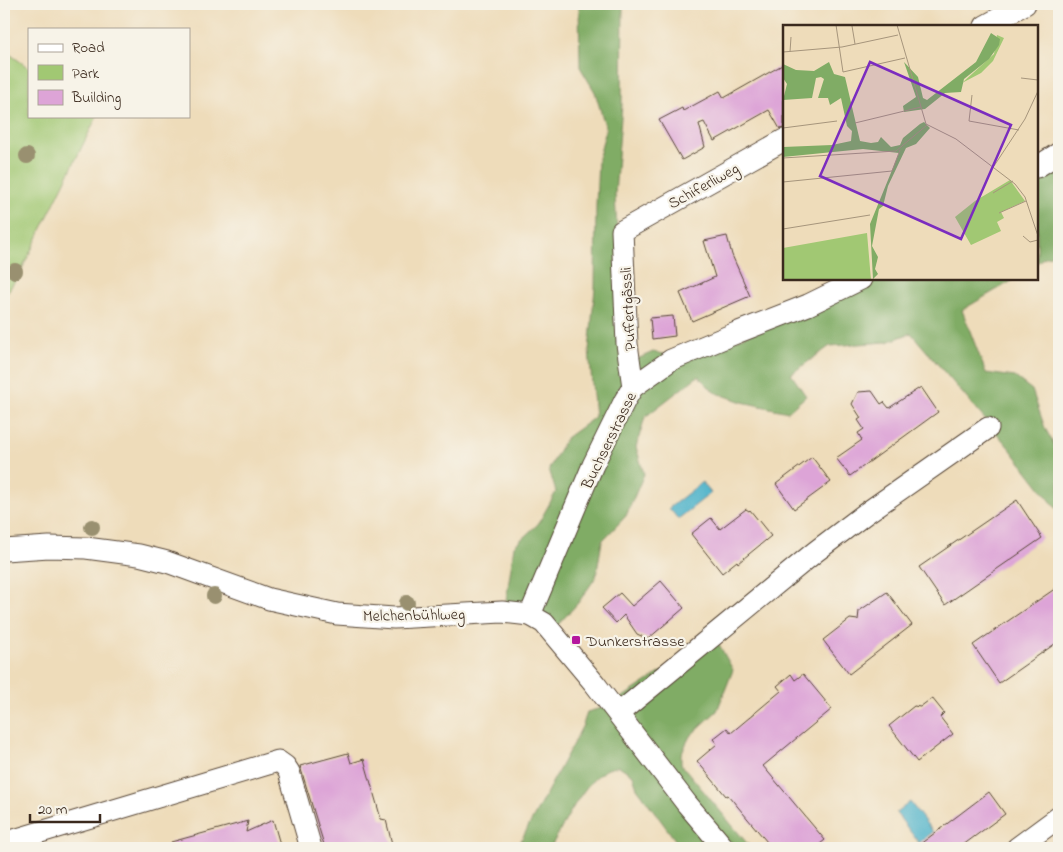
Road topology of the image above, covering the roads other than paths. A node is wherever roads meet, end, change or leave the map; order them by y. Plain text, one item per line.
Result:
1 (1025, 4) edge
2 (987, 25) edge
3 (783, 141) edge
4 (1059, 153) edge
5 (1038, 166) edge
6 (622, 231) joint
7 (859, 280) edge
8 (634, 387) junction
9 (988, 428) dead end
10 (4, 550) edge
11 (530, 615) junction
12 (619, 713) junction
13 (1059, 817) edge
14 (4, 843) edge
15 (311, 848) edge
16 (724, 848) edge
17 (1016, 848) edge

1 - 2 street
3 - 6 street, Schiferliweg
4 - 5 street
6 - 8 street, Puffertgässli
7 - 8 street, Buchserstrasse
8 - 11 street, Buchserstrasse
9 - 12 street
10 - 11 street, Melchenbühlweg
11 - 12 street
12 - 16 street
13 - 17 street
14 - 15 street

